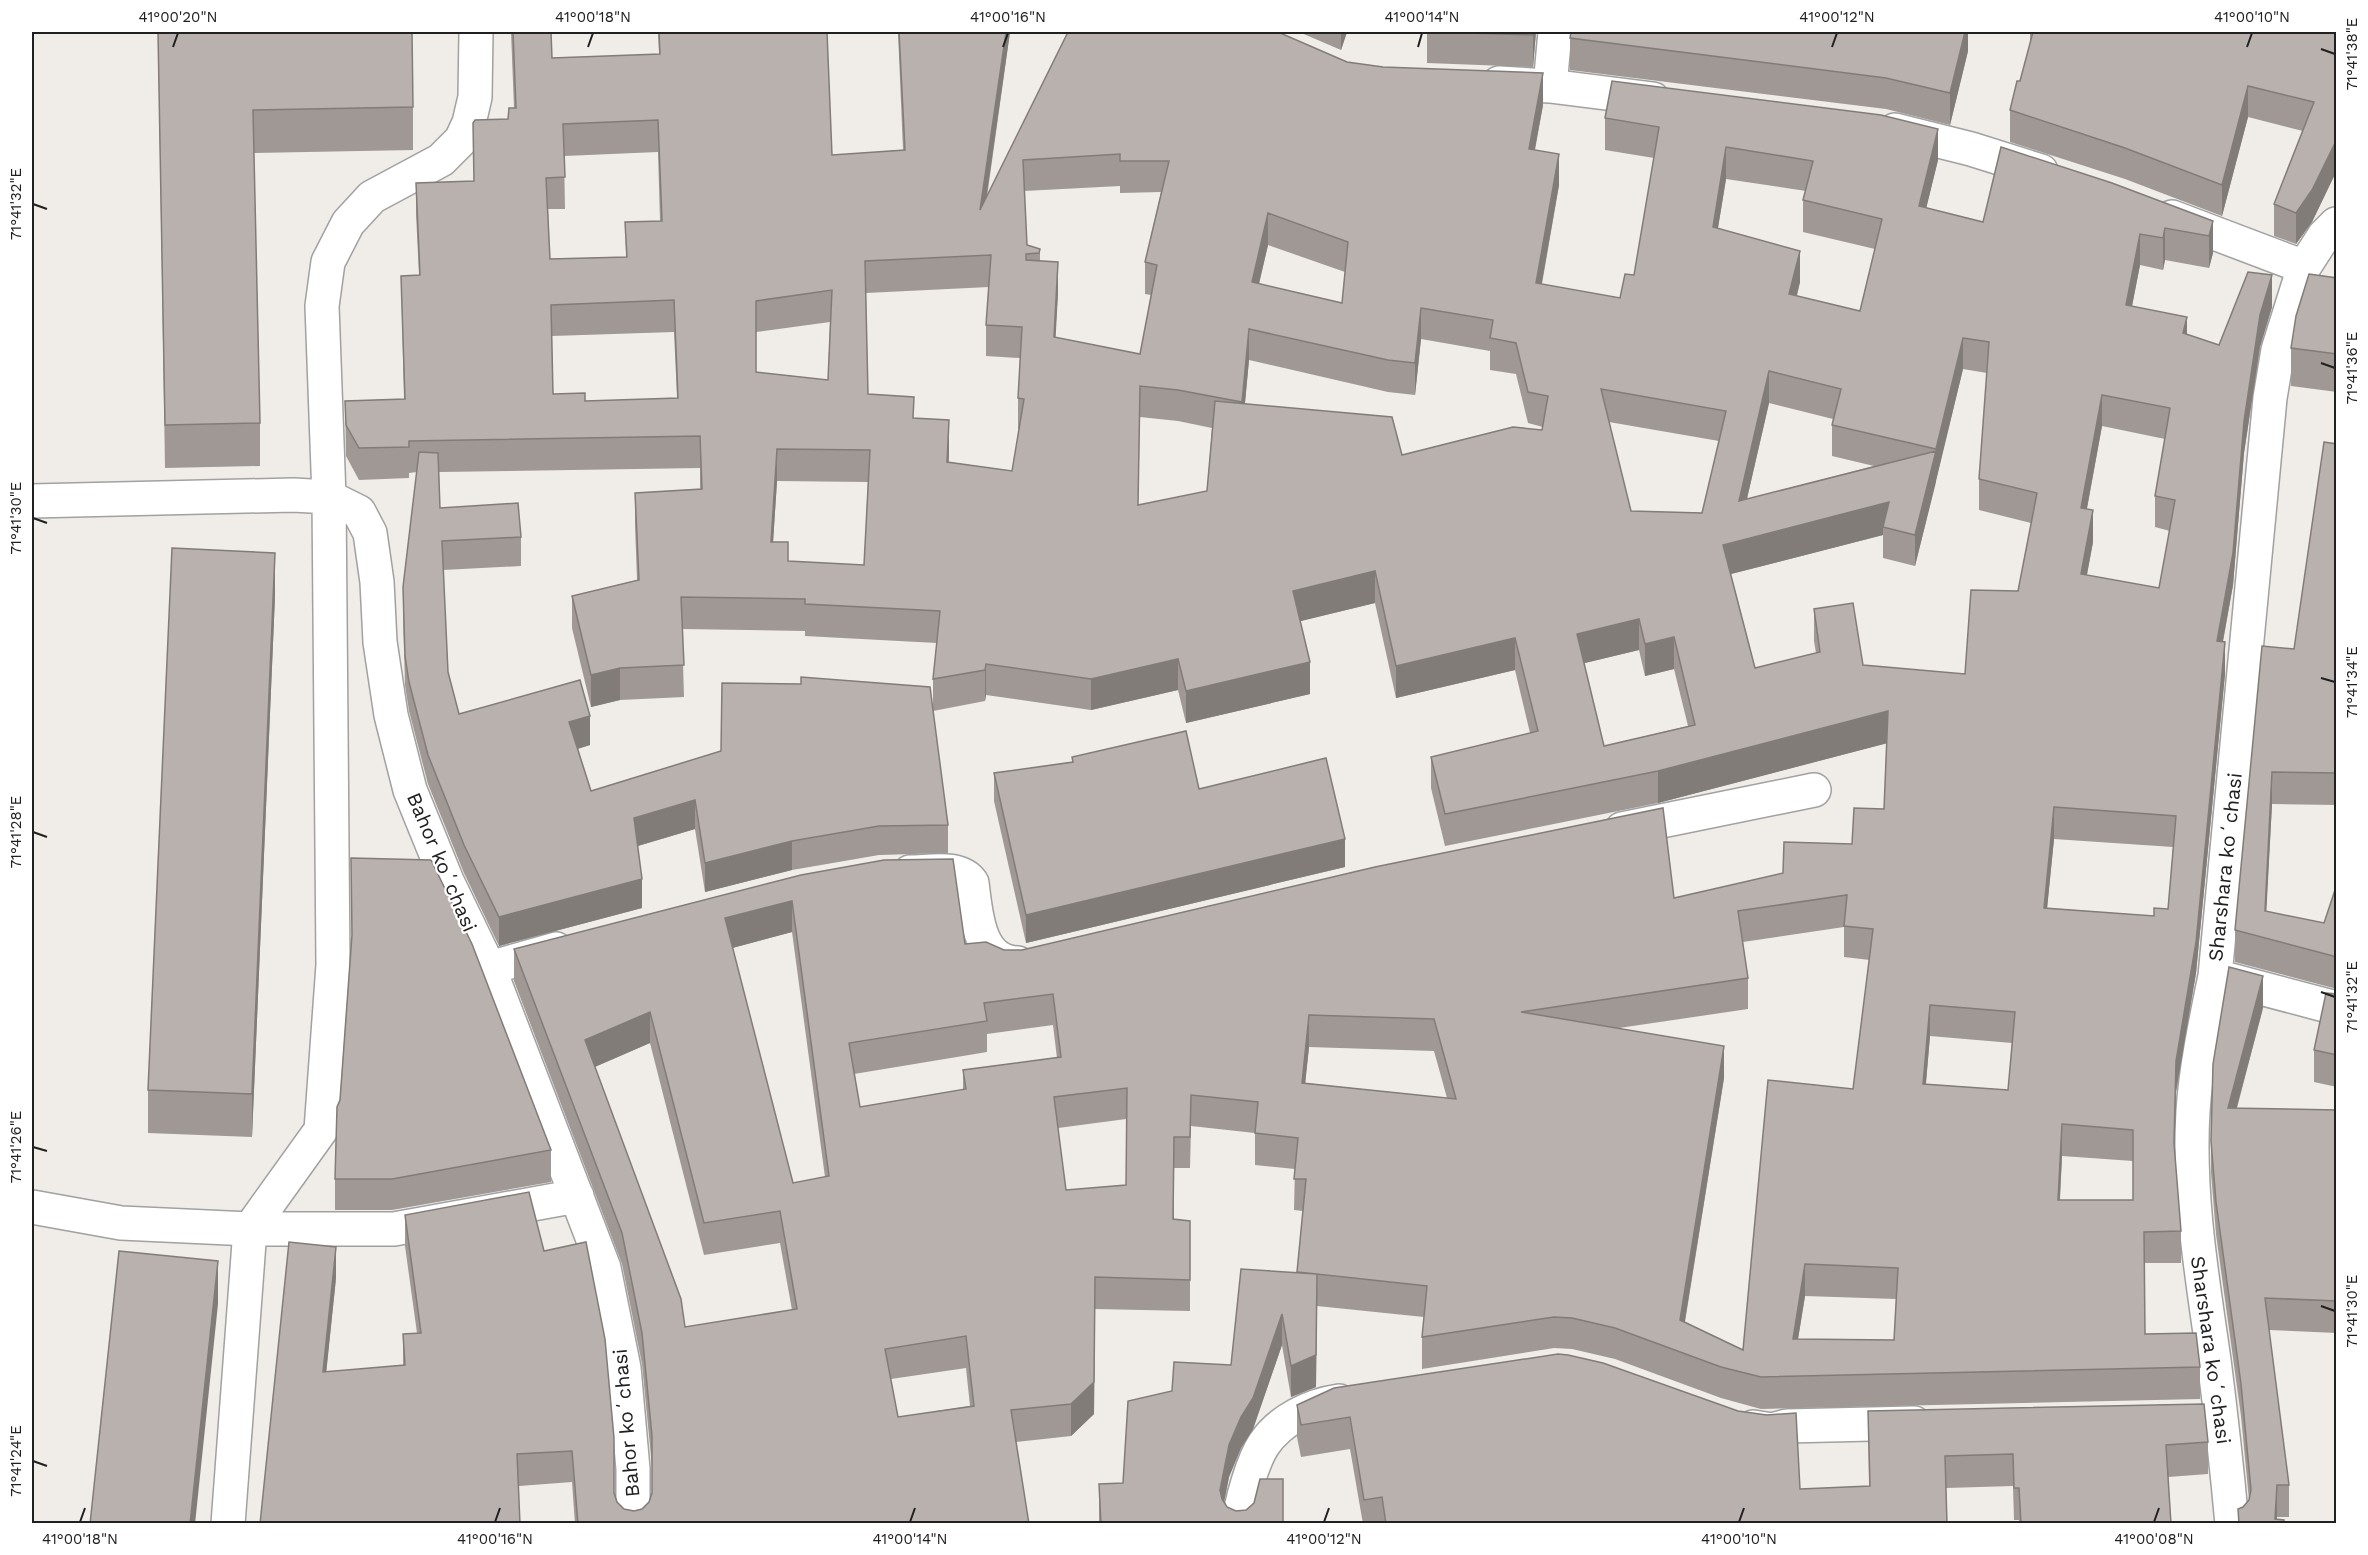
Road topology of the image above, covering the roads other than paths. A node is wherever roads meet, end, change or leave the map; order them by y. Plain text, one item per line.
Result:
1 (476, 32) edge
2 (1556, 32) edge
3 (1473, 82) edge
4 (1550, 86) junction
5 (1687, 103) edge
6 (1861, 125) edge
7 (2073, 182) edge
8 (2140, 205) edge
9 (2337, 224) edge
10 (2304, 267) junction
11 (329, 496) junction
12 (32, 501) edge
13 (1814, 790) dead end
14 (1593, 835) edge
15 (882, 873) edge
16 (580, 943) edge
17 (1053, 957) edge
18 (489, 968) junction
19 (2215, 976) junction
20 (2337, 1008) edge
21 (577, 1196) junction
22 (32, 1207) edge
23 (250, 1229) junction
24 (1363, 1397) edge
25 (2222, 1417) junction
26 (2186, 1418) edge
27 (1724, 1419) edge
28 (1940, 1423) edge
29 (228, 1524) edge
30 (633, 1524) edge
31 (1239, 1524) edge
32 (2232, 1524) edge

1 - 11 street
2 - 4 street
3 - 4 street
4 - 5 street
6 - 7 street
8 - 10 street
9 - 10 street, Sharshara koʻchasi
10 - 19 street, Sharshara koʻchasi
11 - 12 street, Bahor koʻchasi
11 - 18 street, Bahor koʻchasi
11 - 23 street
13 - 14 street
15 - 17 street
16 - 18 street
18 - 21 street, Bahor koʻchasi
19 - 20 street
19 - 25 street, Sharshara koʻchasi
21 - 23 street
21 - 30 street, Bahor koʻchasi
22 - 23 street
23 - 29 street
24 - 31 street
25 - 26 street
25 - 32 street, Sharshara koʻchasi
27 - 28 street

